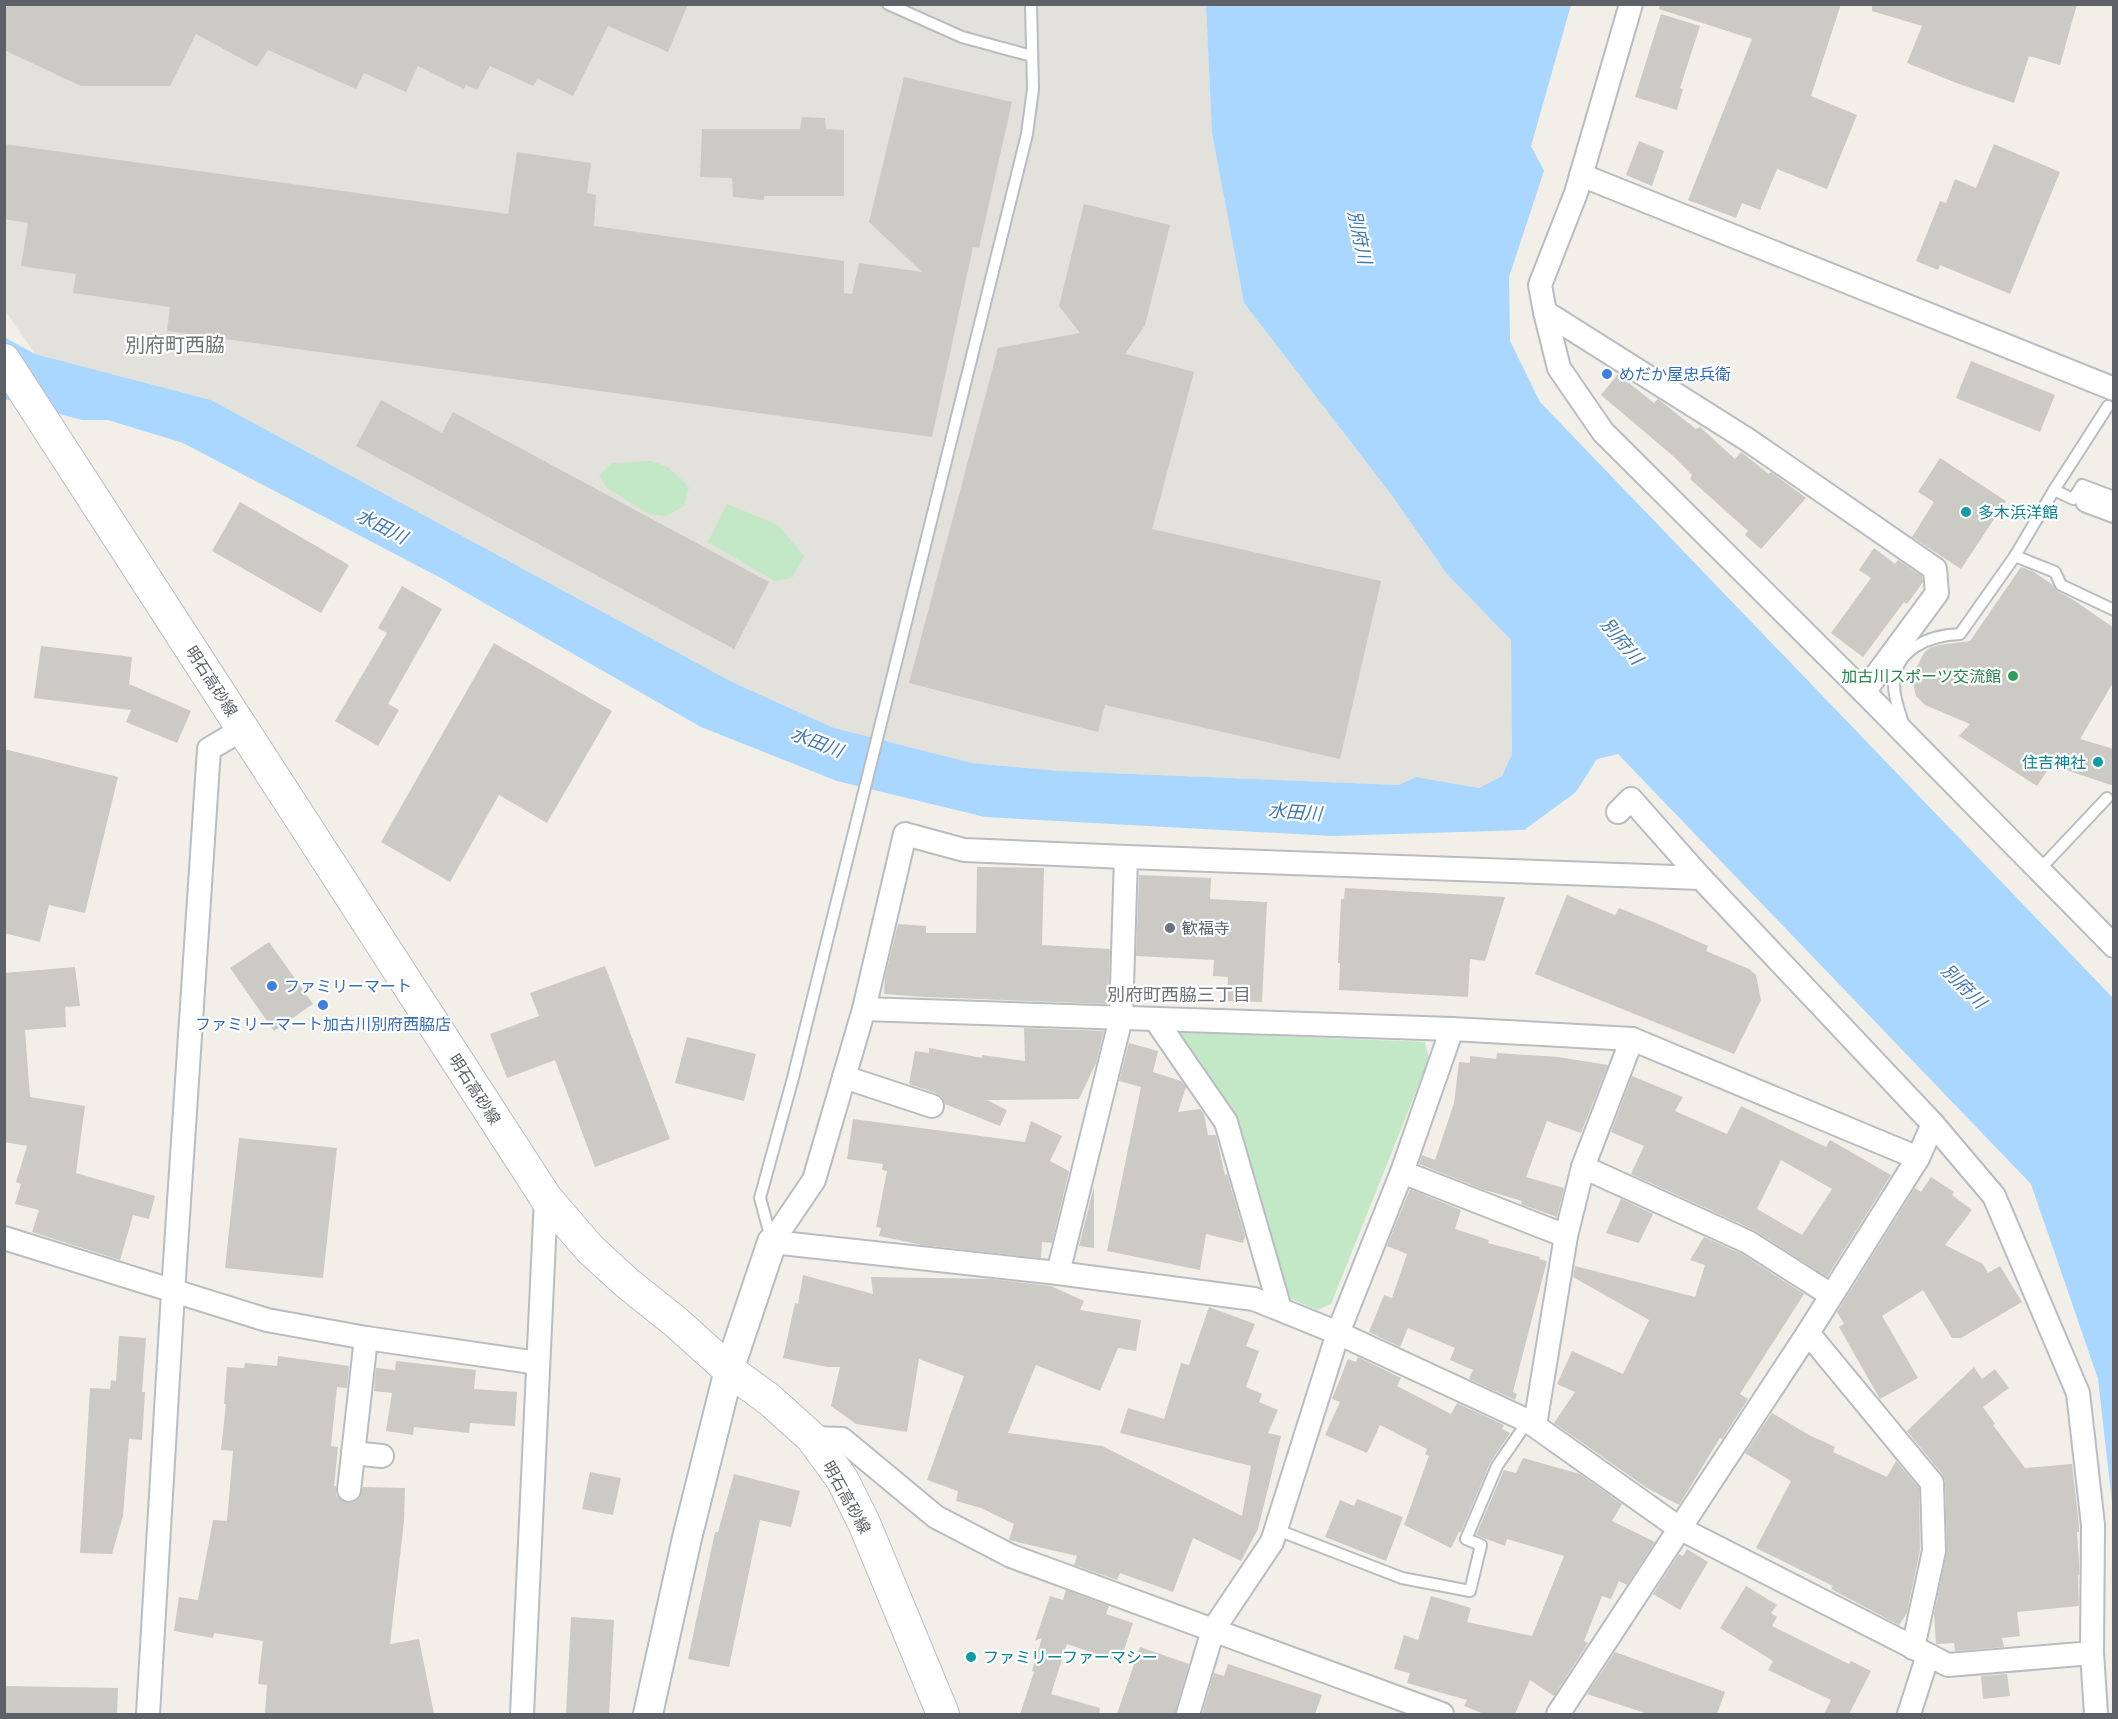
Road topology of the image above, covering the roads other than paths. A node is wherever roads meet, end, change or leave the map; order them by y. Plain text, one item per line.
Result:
1 (888, 4) edge
2 (1031, 4) edge
3 (1631, 4) edge
4 (1032, 56) junction
5 (1581, 175) junction
6 (1545, 312) junction
7 (4, 360) edge
8 (2111, 397) edge
9 (2054, 490) junction
10 (2114, 497) edge
11 (2087, 501) dead end
12 (2114, 511) edge
13 (2015, 556) junction
14 (2114, 610) edge
15 (1864, 692) junction
16 (243, 729) junction
17 (1906, 735) junction
18 (2107, 798) dead end
19 (1618, 812) dead end
20 (1126, 857) junction
21 (2039, 870) junction
22 (1701, 878) junction
23 (2114, 946) edge
24 (864, 1009) junction
25 (1121, 1018) junction
26 (1155, 1019) junction
27 (1452, 1029) junction
28 (1632, 1039) junction
29 (844, 1077) junction
30 (932, 1106) dead end
31 (1934, 1124) junction
32 (1918, 1158) junction
33 (1583, 1167) junction
34 (1402, 1172) junction
35 (546, 1198) junction
36 (1566, 1236) junction
37 (4, 1238) edge
38 (772, 1242) junction
39 (1058, 1273) junction
40 (173, 1292) junction
41 (1831, 1295) junction
42 (1280, 1309) junction
43 (1338, 1333) junction
44 (1808, 1333) junction
45 (366, 1338) junction
46 (538, 1362) junction
47 (729, 1370) junction
48 (1531, 1423) junction
49 (812, 1438) junction
50 (353, 1453) junction
51 (382, 1456) dead end
52 (349, 1490) dead end
53 (1679, 1528) junction
54 (1275, 1529) junction
55 (1213, 1630) junction
56 (1920, 1651) junction
57 (2092, 1653) junction
58 (148, 1714) edge
59 (522, 1714) edge
60 (648, 1714) edge
61 (943, 1714) edge
62 (1188, 1714) edge
63 (1442, 1714) edge
64 (1558, 1714) edge
65 (1909, 1714) edge
66 (2096, 1714) edge

1 - 4 lane
2 - 4 lane
3 - 5 street
4 - 38 lane
5 - 6 street
5 - 8 street
6 - 15 street
6 - 15 street
7 - 16 main road, 明石高砂線
8 - 9 lane
9 - 10 lane
9 - 13 lane
11 - 12 street
13 - 14 lane
13 - 17 lane
15 - 17 street
16 - 35 main road, 明石高砂線
16 - 40 street
17 - 21 street
18 - 21 lane
19 - 22 street
20 - 22 street
20 - 24 street
20 - 25 street
21 - 23 street
22 - 31 street
24 - 25 street
24 - 29 street
25 - 26 street
25 - 39 street
26 - 27 street
26 - 42 street
27 - 28 street
27 - 34 street
28 - 32 street
28 - 33 street
29 - 30 street
29 - 38 street
31 - 32 street
31 - 57 street
32 - 41 street
33 - 36 street
33 - 41 street
34 - 36 street
34 - 43 street
35 - 46 street
35 - 47 main road, 明石高砂線
36 - 48 street
37 - 40 street
38 - 39 street
38 - 47 street
39 - 42 street
40 - 45 street
40 - 58 street
41 - 44 street
42 - 43 street
43 - 48 street
43 - 54 street
44 - 53 street
44 - 56 street
45 - 46 street
45 - 50 street
46 - 59 street
47 - 49 main road, 明石高砂線
47 - 60 street
48 - 53 street
48 - 54 lane
49 - 55 street
49 - 61 main road, 明石高砂線
50 - 51 street
50 - 52 street
53 - 56 street
53 - 64 street
54 - 55 street
55 - 62 street
55 - 63 street
56 - 57 street
56 - 65 street
57 - 66 street

